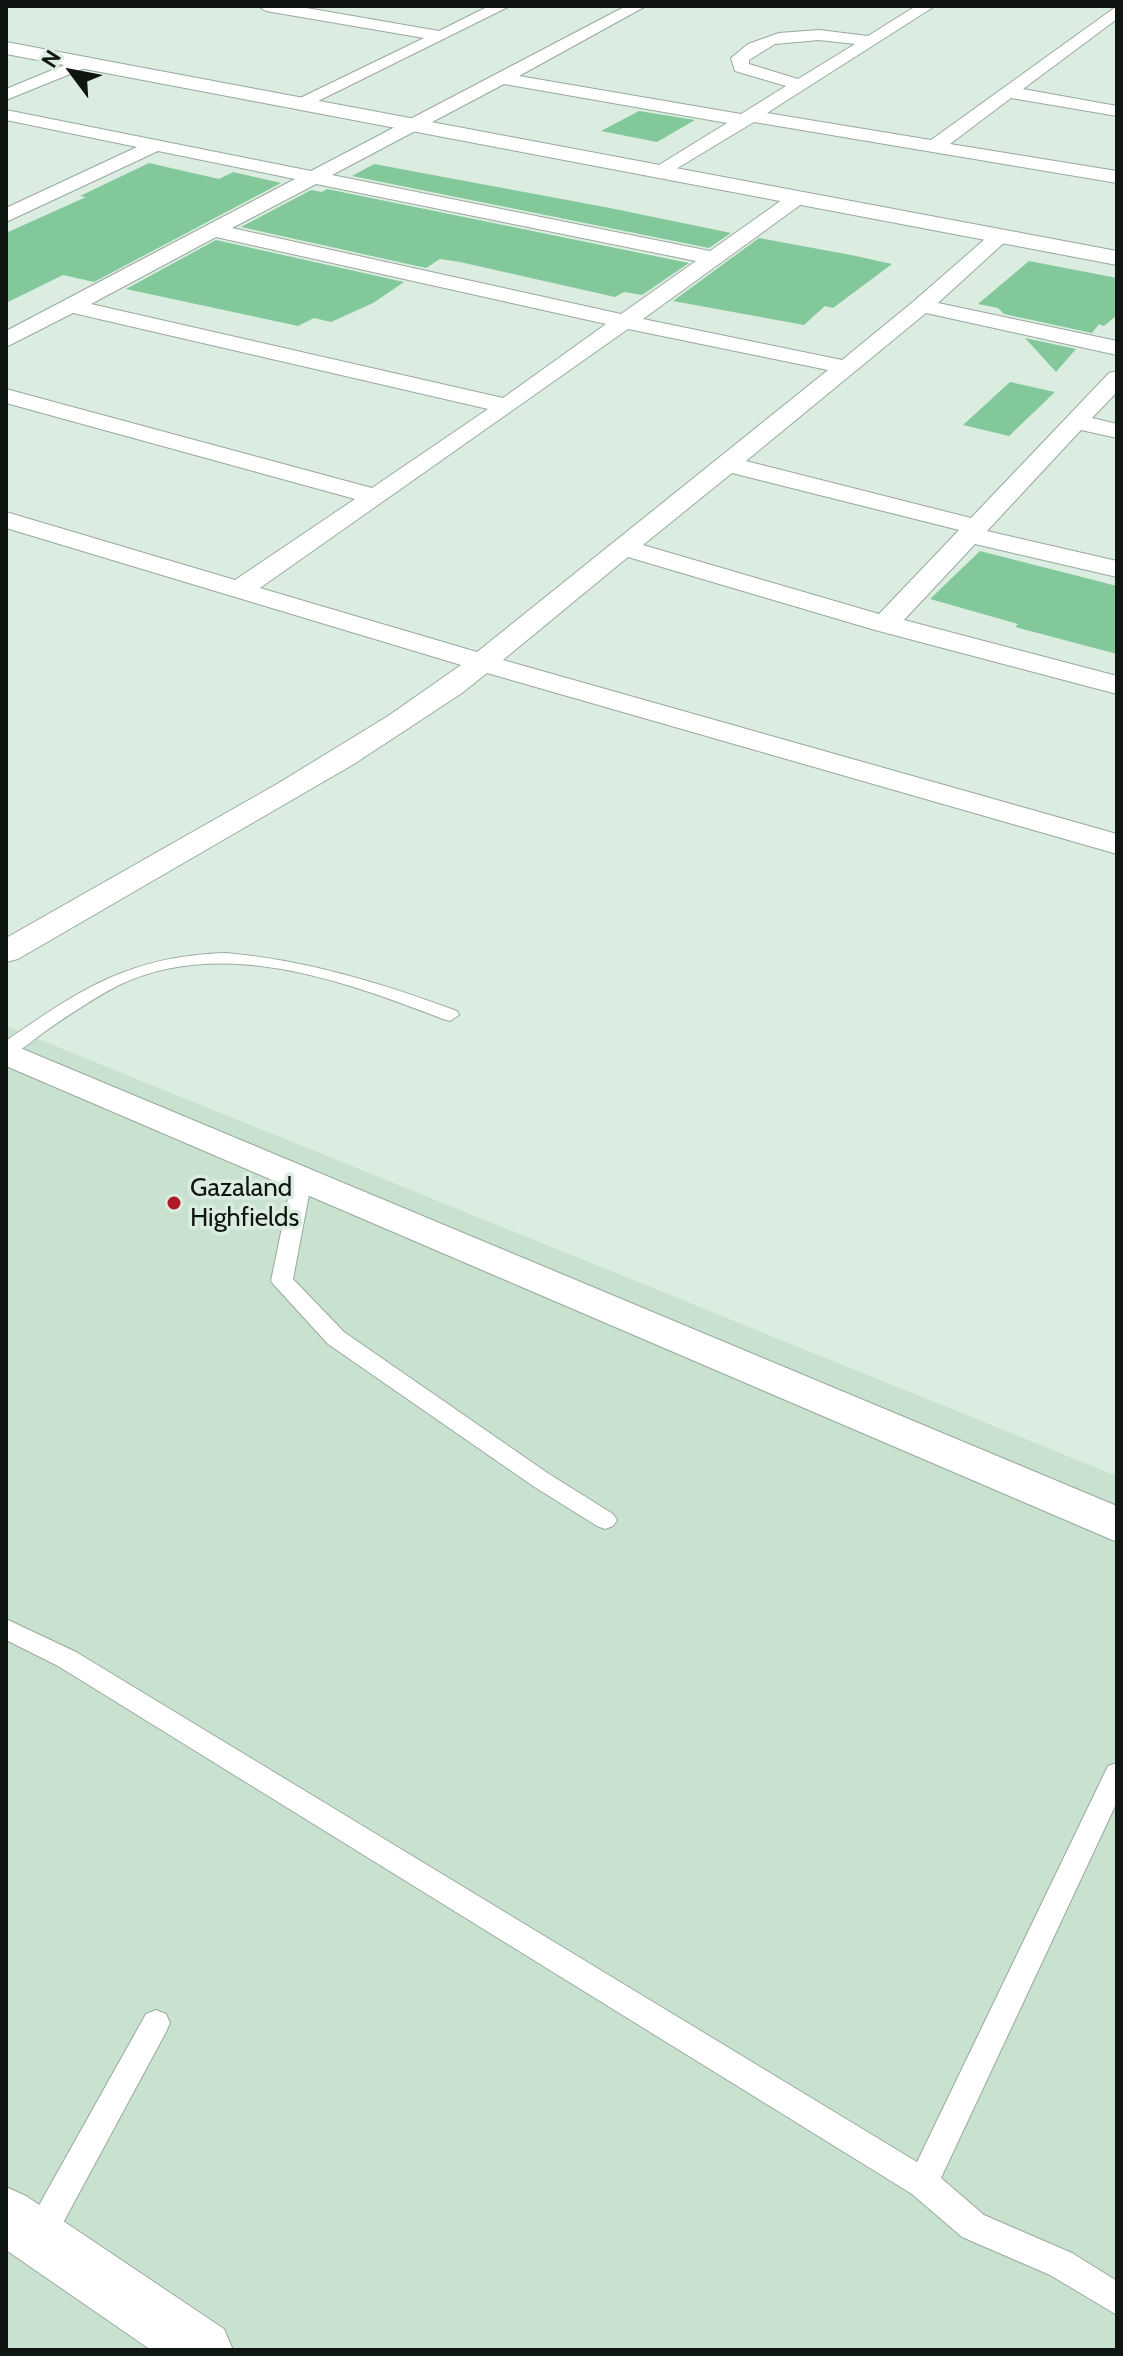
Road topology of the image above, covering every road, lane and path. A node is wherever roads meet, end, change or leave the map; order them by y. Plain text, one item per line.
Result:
1 (266, 6) edge
2 (502, 6) edge
3 (638, 6) edge
4 (927, 6) edge
5 (1117, 11) edge
6 (437, 35) junction
7 (870, 41) junction
8 (6, 48) edge
9 (84, 62) junction
10 (502, 78) junction
11 (800, 85) junction
12 (1007, 92) junction
13 (6, 95) edge
14 (302, 104) junction
15 (1117, 111) edge
16 (6, 115) edge
17 (747, 118) junction
18 (412, 125) junction
19 (154, 146) junction
20 (935, 146) junction
21 (661, 172) junction
22 (317, 177) junction
23 (1117, 177) edge
24 (18, 186) dead end
25 (54, 193) junction
26 (796, 199) junction
27 (6, 216) edge
28 (212, 230) junction
29 (1000, 236) junction
30 (712, 258) junction
31 (1117, 258) edge
32 (71, 306) junction
33 (922, 306) junction
34 (625, 322) junction
35 (6, 340) edge
36 (1117, 348) edge
37 (845, 367) junction
38 (1117, 378) edge
39 (6, 396) edge
40 (507, 406) junction
41 (1076, 422) junction
42 (1117, 431) edge
43 (727, 464) junction
44 (374, 496) junction
45 (6, 520) edge
46 (973, 531) junction
47 (624, 548) junction
48 (1117, 569) edge
49 (242, 588) junction
50 (885, 624) junction
51 (483, 663) junction
52 (1117, 685) edge
53 (1117, 844) edge
54 (6, 952) edge
55 (450, 1015) dead end
56 (6, 1052) edge
57 (302, 1179) junction
58 (605, 1520) dead end
59 (1117, 1525) edge
60 (6, 1629) edge
61 (1117, 1774) edge
62 (156, 2023) dead end
63 (923, 2183) junction
64 (22, 2226) edge
65 (1117, 2299) edge
66 (203, 2350) edge

1 - 6 street
2 - 6 street
3 - 10 street
4 - 7 street
5 - 12 street
6 - 14 street
7 - 11 street
7 - 11 street
8 - 9 street
9 - 13 street
9 - 14 street
10 - 17 street
10 - 18 street
11 - 17 street
12 - 15 street
12 - 20 street
14 - 18 street
16 - 19 street
17 - 20 street
17 - 21 street
18 - 21 street
18 - 22 street
19 - 22 street
19 - 25 street
20 - 23 street
21 - 26 street
22 - 28 street
22 - 30 street
24 - 25 street
25 - 27 street
26 - 29 street
26 - 30 street
28 - 32 street
28 - 34 street
29 - 31 street
29 - 33 street
30 - 34 street
32 - 35 street
32 - 40 street
33 - 36 street
33 - 37 street
34 - 37 street
34 - 40 street
37 - 43 street
38 - 41 street
39 - 44 street
40 - 44 street
41 - 42 street
41 - 46 street
43 - 46 street
43 - 47 street
44 - 49 street
45 - 49 street
46 - 48 street
46 - 50 street
47 - 50 street
47 - 51 street
49 - 51 street
50 - 52 street
51 - 53 street
51 - 54 street
55 - 56 lane
56 - 57 street
57 - 58 lane
57 - 59 street
60 - 63 lane
61 - 63 lane
62 - 64 lane
63 - 65 lane
64 - 66 street

